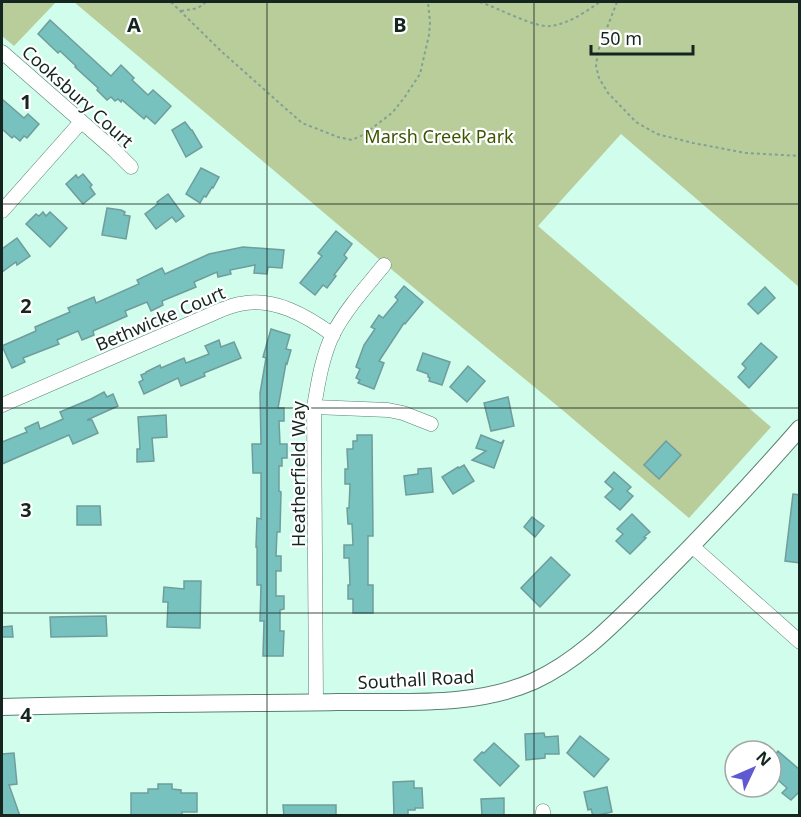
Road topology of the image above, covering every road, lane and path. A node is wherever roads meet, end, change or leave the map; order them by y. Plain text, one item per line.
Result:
1 (171, 2) edge
2 (206, 2) edge
3 (428, 2) edge
4 (480, 2) edge
5 (600, 2) edge
6 (617, 2) edge
7 (181, 10) junction
8 (2, 52) edge
9 (81, 122) junction
10 (800, 156) edge
11 (131, 167) dead end
12 (2, 211) edge
13 (384, 265) dead end
14 (333, 334) junction
15 (2, 405) edge
16 (314, 408) junction
17 (431, 424) dead end
18 (800, 428) edge
19 (692, 546) junction
20 (800, 642) edge
21 (316, 702) junction
22 (2, 706) edge

1 - 7 path
2 - 7 path
3 - 7 path
4 - 5 path
6 - 10 path
8 - 9 street, Cooksbury Court
9 - 11 street, Cooksbury Court
9 - 12 street
13 - 14 street, Heatherfield Way
14 - 15 street, Bethwicke Court
14 - 16 street, Heatherfield Way
16 - 17 street
16 - 21 street, Heatherfield Way
18 - 19 street, Southall Road
19 - 20 street
19 - 21 street, Southall Road
21 - 22 street, Southall Road

